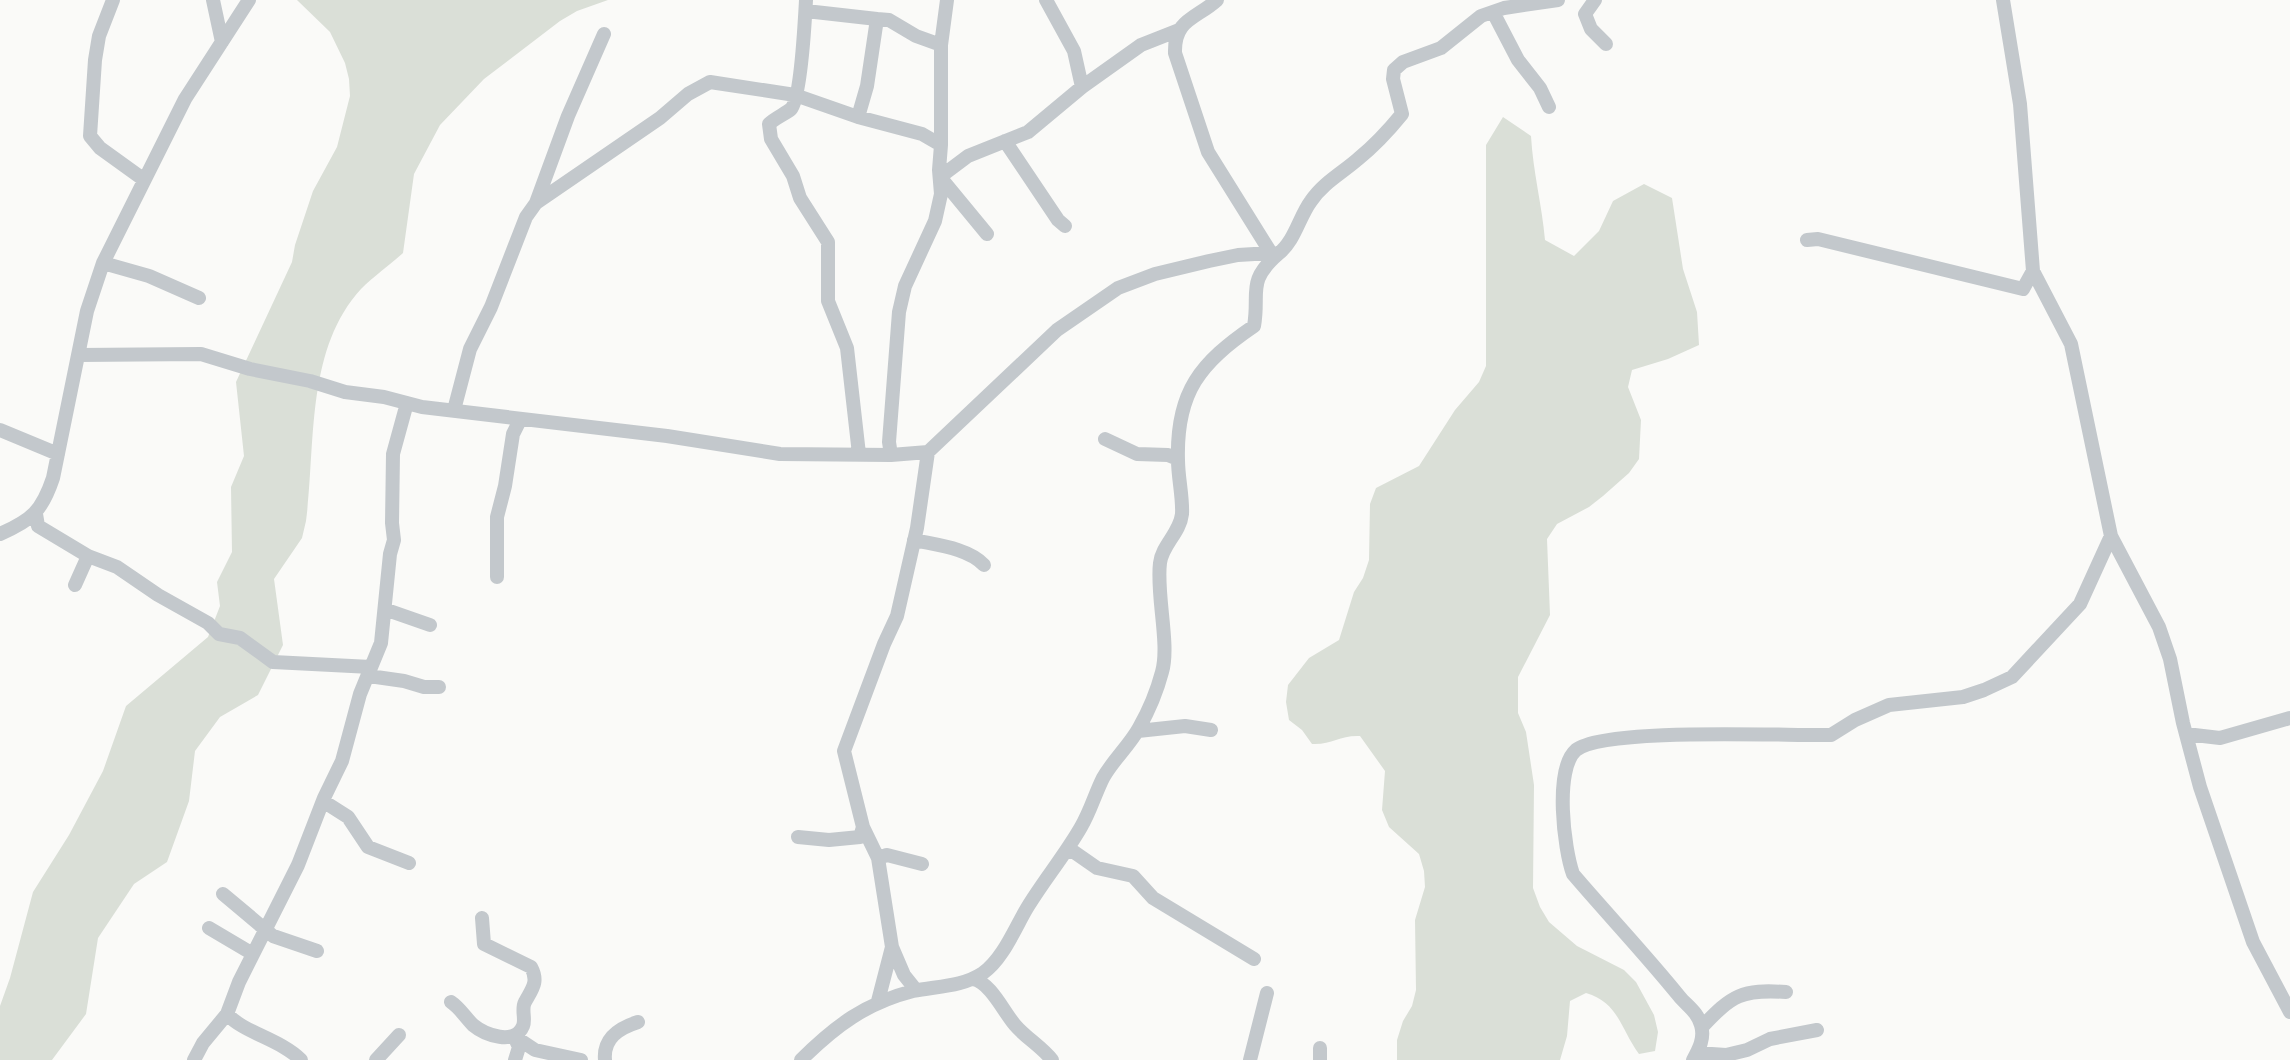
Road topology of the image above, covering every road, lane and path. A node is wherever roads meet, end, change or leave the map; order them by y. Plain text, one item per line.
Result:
1 (113, 0) edge
2 (213, 0) edge
3 (249, 0) edge
4 (947, 0) edge
5 (1046, 0) edge
6 (1217, 0) edge
7 (1558, 0) edge
8 (1595, 0) edge
9 (2003, 0) edge
10 (806, 6) edge
11 (1493, 12) junction
12 (877, 19) junction
13 (1179, 30) junction
14 (604, 34) dead end
15 (222, 42) junction
16 (1606, 44) dead end
17 (941, 45) junction
18 (1082, 87) junction
19 (795, 95) junction
20 (1549, 107) dead end
21 (858, 117) junction
22 (1005, 141) junction
23 (941, 145) junction
24 (940, 177) junction
25 (143, 179) junction
26 (536, 203) junction
27 (1065, 226) dead end
28 (987, 234) dead end
29 (1807, 240) dead end
30 (1275, 253) junction
31 (103, 263) junction
32 (2033, 271) junction
33 (199, 298) dead end
34 (79, 355) junction
35 (407, 403) junction
36 (454, 410) junction
37 (520, 420) junction
38 (0, 430) edge
39 (1105, 439) dead end
40 (928, 452) junction
41 (58, 454) junction
42 (859, 454) junction
43 (891, 455) junction
44 (1178, 459) junction
45 (36, 514) junction
46 (0, 534) edge
47 (2111, 536) junction
48 (914, 540) junction
49 (88, 556) junction
50 (984, 565) dead end
51 (497, 577) dead end
52 (75, 585) dead end
53 (387, 610) junction
54 (430, 625) dead end
55 (370, 672) junction
56 (439, 687) dead end
57 (2290, 718) edge
58 (1211, 730) dead end
59 (1138, 731) junction
60 (2186, 734) junction
61 (324, 798) junction
62 (863, 827) junction
63 (798, 837) dead end
64 (1067, 852) junction
65 (878, 858) junction
66 (409, 863) dead end
67 (922, 864) dead end
68 (223, 894) dead end
69 (482, 918) dead end
70 (209, 928) dead end
71 (265, 930) junction
72 (892, 947) junction
73 (317, 951) dead end
74 (253, 954) junction
75 (1254, 959) dead end
76 (973, 979) junction
77 (916, 990) junction
78 (1786, 992) dead end
79 (1267, 993) dead end
80 (878, 1001) junction
81 (451, 1002) dead end
82 (2290, 1012) edge
83 (227, 1014) junction
84 (638, 1022) dead end
85 (1702, 1027) junction
86 (1817, 1030) dead end
87 (399, 1035) dead end
88 (514, 1036) junction
89 (1695, 1056) edge
90 (194, 1060) edge
91 (301, 1060) edge
92 (376, 1060) edge
93 (515, 1060) edge
94 (581, 1060) edge
95 (605, 1060) edge
96 (801, 1060) edge
97 (1052, 1060) edge
98 (1250, 1060) edge

1 - 25 street
2 - 15 street
3 - 15 street
4 - 17 street
5 - 18 street
6 - 13 street
7 - 11 street
8 - 16 street
9 - 32 street
10 - 12 street
10 - 19 street
11 - 20 street
11 - 30 street
12 - 17 street
12 - 21 street
13 - 18 street
13 - 30 street
14 - 26 street
15 - 25 street
17 - 23 street
18 - 22 street
19 - 21 street
19 - 26 street
19 - 42 street
21 - 23 street
22 - 24 street
22 - 27 street
23 - 24 street
24 - 28 street
24 - 43 street
25 - 31 street
26 - 36 street
29 - 32 street
30 - 40 street
30 - 44 street
31 - 33 street
31 - 34 street
32 - 47 street
34 - 35 street
34 - 41 street
35 - 36 street
35 - 53 street
36 - 37 street
37 - 42 street
37 - 51 street
38 - 41 street
39 - 44 street
40 - 43 street
40 - 48 street
41 - 45 street
42 - 43 street
44 - 59 street
45 - 46 street
45 - 49 street
47 - 60 street
47 - 85 street
48 - 50 street
48 - 62 street
49 - 52 street
49 - 55 street
53 - 54 street
53 - 55 street
55 - 56 street
55 - 61 street
57 - 60 street
58 - 59 street
59 - 64 street
60 - 82 street
61 - 66 street
61 - 71 street
62 - 63 street
62 - 65 street
64 - 75 street
64 - 76 street
65 - 67 street
65 - 72 street
68 - 71 street
69 - 88 street
70 - 74 street
71 - 73 street
71 - 74 street
72 - 77 street
72 - 80 street
74 - 83 street
76 - 77 street
76 - 97 street
77 - 80 street
78 - 85 street
79 - 98 street
80 - 96 street
81 - 88 street
83 - 90 street
83 - 91 street
84 - 95 street
85 - 89 street
86 - 89 street
87 - 92 street
88 - 93 street
88 - 94 street

